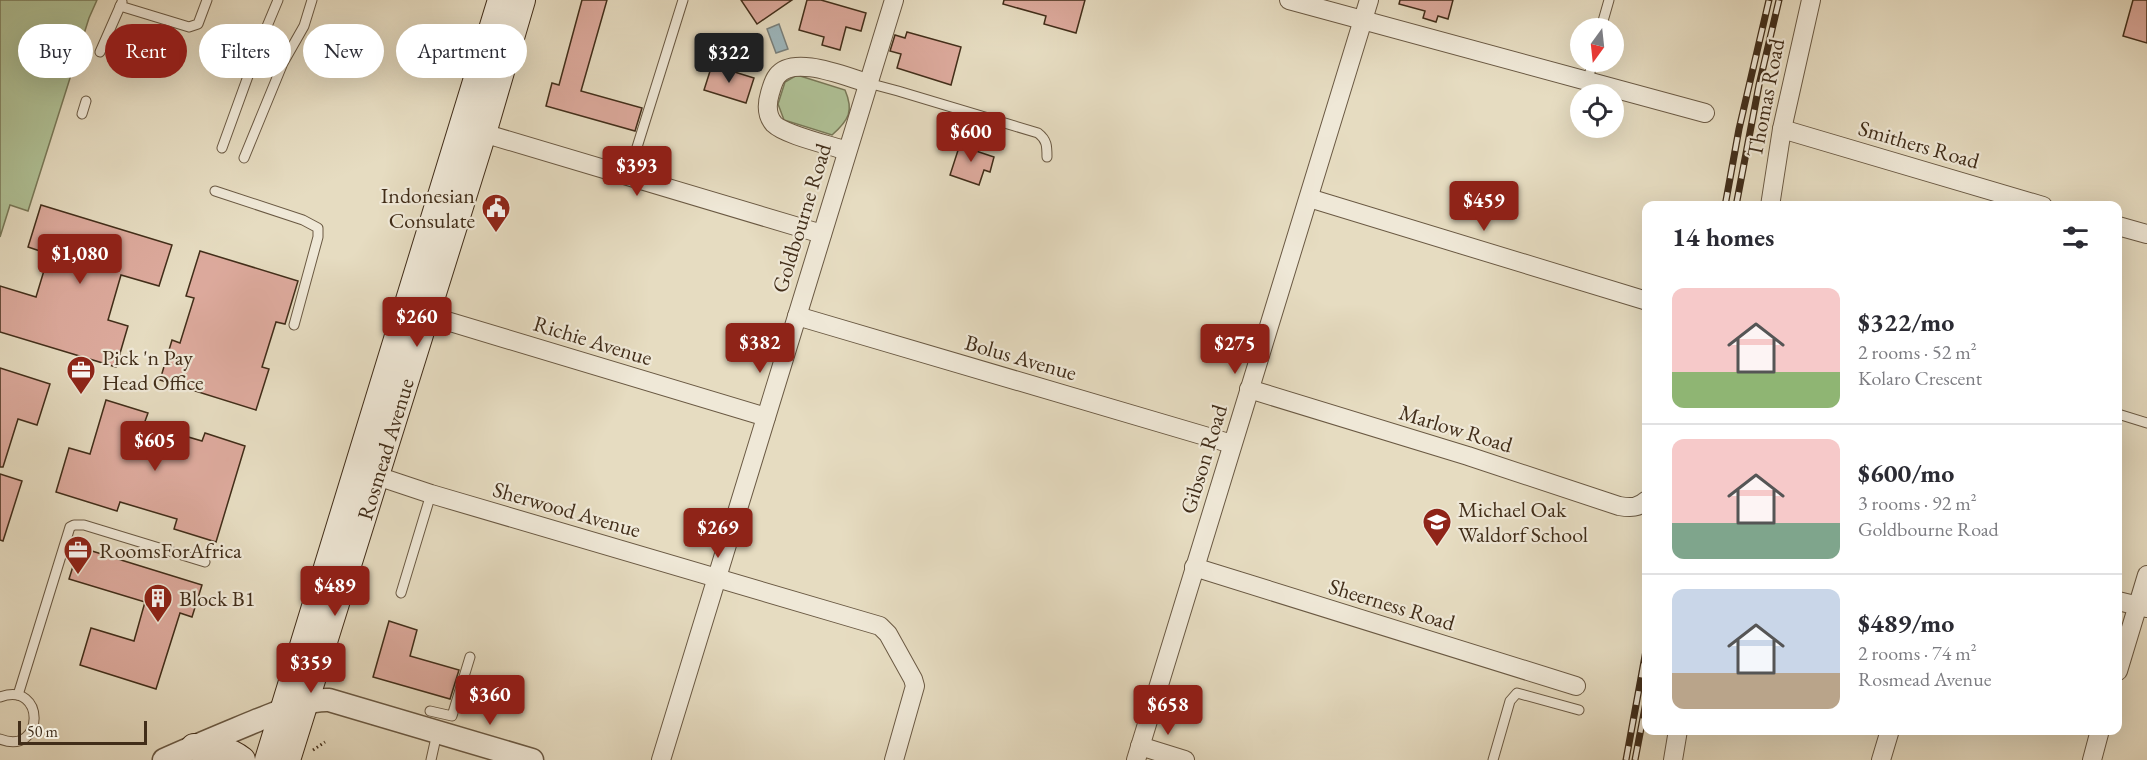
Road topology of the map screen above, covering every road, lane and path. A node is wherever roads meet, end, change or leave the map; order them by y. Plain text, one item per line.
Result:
1 (207, 0) edge
2 (278, 0) edge
3 (312, 0) edge
4 (501, 0) edge
5 (522, 0) edge
6 (683, 0) edge
7 (894, 0) edge
8 (1289, 0) edge
9 (1369, 0) edge
10 (1609, 0) edge
11 (1811, 0) edge
12 (122, 3) edge
13 (1604, 18) edge
14 (1364, 21) junction
15 (100, 52) dead end
16 (1590, 72) edge
17 (1587, 82) junction
18 (868, 83) junction
19 (86, 100) dead end
20 (1706, 113) dead end
21 (82, 114) dead end
22 (1782, 129) junction
23 (473, 130) junction
24 (222, 148) dead end
25 (847, 151) junction
26 (1047, 157) dead end
27 (244, 158) dead end
28 (628, 176) junction
29 (215, 191) dead end
30 (1309, 198) junction
31 (1771, 201) edge
32 (2026, 201) edge
33 (2122, 227) edge
34 (822, 234) junction
35 (2147, 234) edge
36 (1642, 299) edge
37 (417, 312) junction
38 (797, 316) junction
39 (294, 325) dead end
40 (1249, 389) junction
41 (2122, 415) edge
42 (766, 417) junction
43 (2147, 423) edge
44 (1232, 444) junction
45 (377, 476) junction
46 (431, 494) junction
47 (1642, 504) edge
48 (205, 562) dead end
49 (1194, 567) junction
50 (2147, 575) edge
51 (718, 578) junction
52 (400, 593) dead end
53 (2122, 602) edge
54 (2142, 607) edge
55 (470, 657) dead end
56 (2122, 660) edge
57 (1576, 686) dead end
58 (18, 695) junction
59 (0, 697) edge
60 (294, 707) junction
61 (1579, 710) dead end
62 (439, 723) junction
63 (1677, 735) edge
64 (1888, 735) edge
65 (2099, 735) edge
66 (0, 739) edge
67 (191, 752) edge
68 (1138, 753) edge
69 (164, 760) edge
70 (242, 760) edge
71 (268, 760) edge
72 (287, 760) edge
73 (431, 760) edge
74 (532, 760) edge
75 (661, 760) edge
76 (894, 760) edge
77 (1185, 760) edge
78 (1493, 760) edge
79 (1673, 760) edge
80 (1881, 760) edge
81 (2092, 760) edge

1 - 12 lane
2 - 24 lane
3 - 27 lane
4 - 23 main road, Rosmead Avenue
5 - 23 main road, Rosmead Avenue
6 - 28 lane
7 - 18 street, Goldbourne Road
8 - 14 street
9 - 14 street, Gibson Road
10 - 13 lane
11 - 22 street, Thomas Road
12 - 15 lane
14 - 17 street
14 - 30 street, Gibson Road
16 - 17 lane
17 - 20 street
18 - 25 street, Goldbourne Road
18 - 25 street
18 - 26 lane
19 - 21 lane
22 - 31 street, Thomas Road
22 - 32 street, Smithers Road
23 - 28 street
23 - 37 main road, Rosmead Avenue
25 - 34 street, Goldbourne Road
28 - 34 street
29 - 39 lane
30 - 36 street
30 - 40 street, Gibson Road
33 - 35 street
34 - 38 street, Goldbourne Road
37 - 42 street, Richie Avenue
37 - 45 main road, Rosmead Avenue
37 - 60 main road, Rosmead Avenue
38 - 42 street, Goldbourne Road
38 - 44 street, Bolus Avenue
40 - 44 street, Gibson Road
40 - 47 street, Marlow Road
41 - 43 lane
42 - 51 street, Goldbourne Road
44 - 49 street, Gibson Road
45 - 46 street, Sherwood Avenue
45 - 60 main road, Rosmead Avenue
46 - 51 street, Sherwood Avenue
46 - 52 lane
48 - 58 lane
49 - 57 street, Sheerness Road
49 - 68 street, Gibson Road
50 - 54 street
51 - 75 street, Goldbourne Road
51 - 76 street, Sherwood Avenue
53 - 54 street
54 - 56 street
55 - 62 lane
58 - 59 lane
58 - 66 lane
60 - 62 street
60 - 67 street
60 - 71 main road, Rosmead Avenue
60 - 72 main road, Rosmead Avenue
61 - 78 lane
62 - 73 lane
62 - 74 street
63 - 79 street
64 - 80 street
65 - 81 street
67 - 69 street
67 - 70 main road
68 - 77 street

